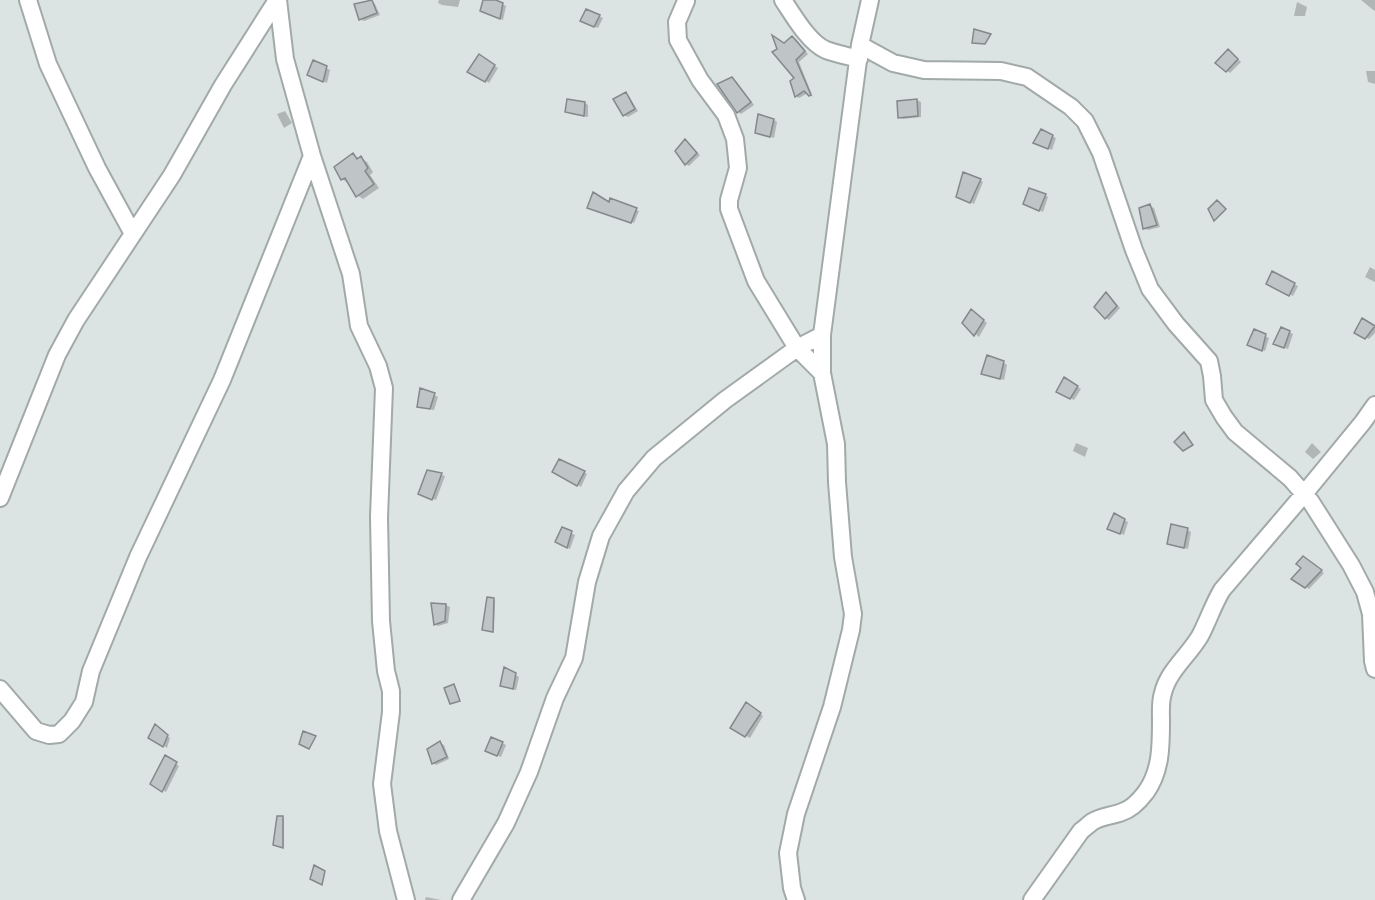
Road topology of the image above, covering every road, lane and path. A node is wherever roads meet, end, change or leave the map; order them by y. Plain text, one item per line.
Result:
1 (28, 0) edge
2 (277, 0) edge
3 (685, 0) edge
4 (783, 0) edge
5 (870, 0) edge
6 (860, 52) junction
7 (312, 156) junction
8 (133, 234) junction
9 (822, 335) junction
10 (797, 348) junction
11 (822, 373) junction
12 (1375, 405) edge
13 (1304, 494) junction
14 (0, 498) edge
15 (1375, 669) edge
16 (0, 689) edge
17 (406, 900) edge
18 (461, 900) edge
19 (796, 900) edge
20 (1032, 900) edge

1 - 8 street
2 - 7 street
2 - 8 street
3 - 10 street
4 - 6 street
5 - 6 street
6 - 9 street
6 - 13 street
7 - 16 street
7 - 17 street
8 - 14 street
9 - 10 street
9 - 11 street
10 - 11 street
10 - 18 street
11 - 19 street
12 - 13 street
13 - 15 street
13 - 20 street

